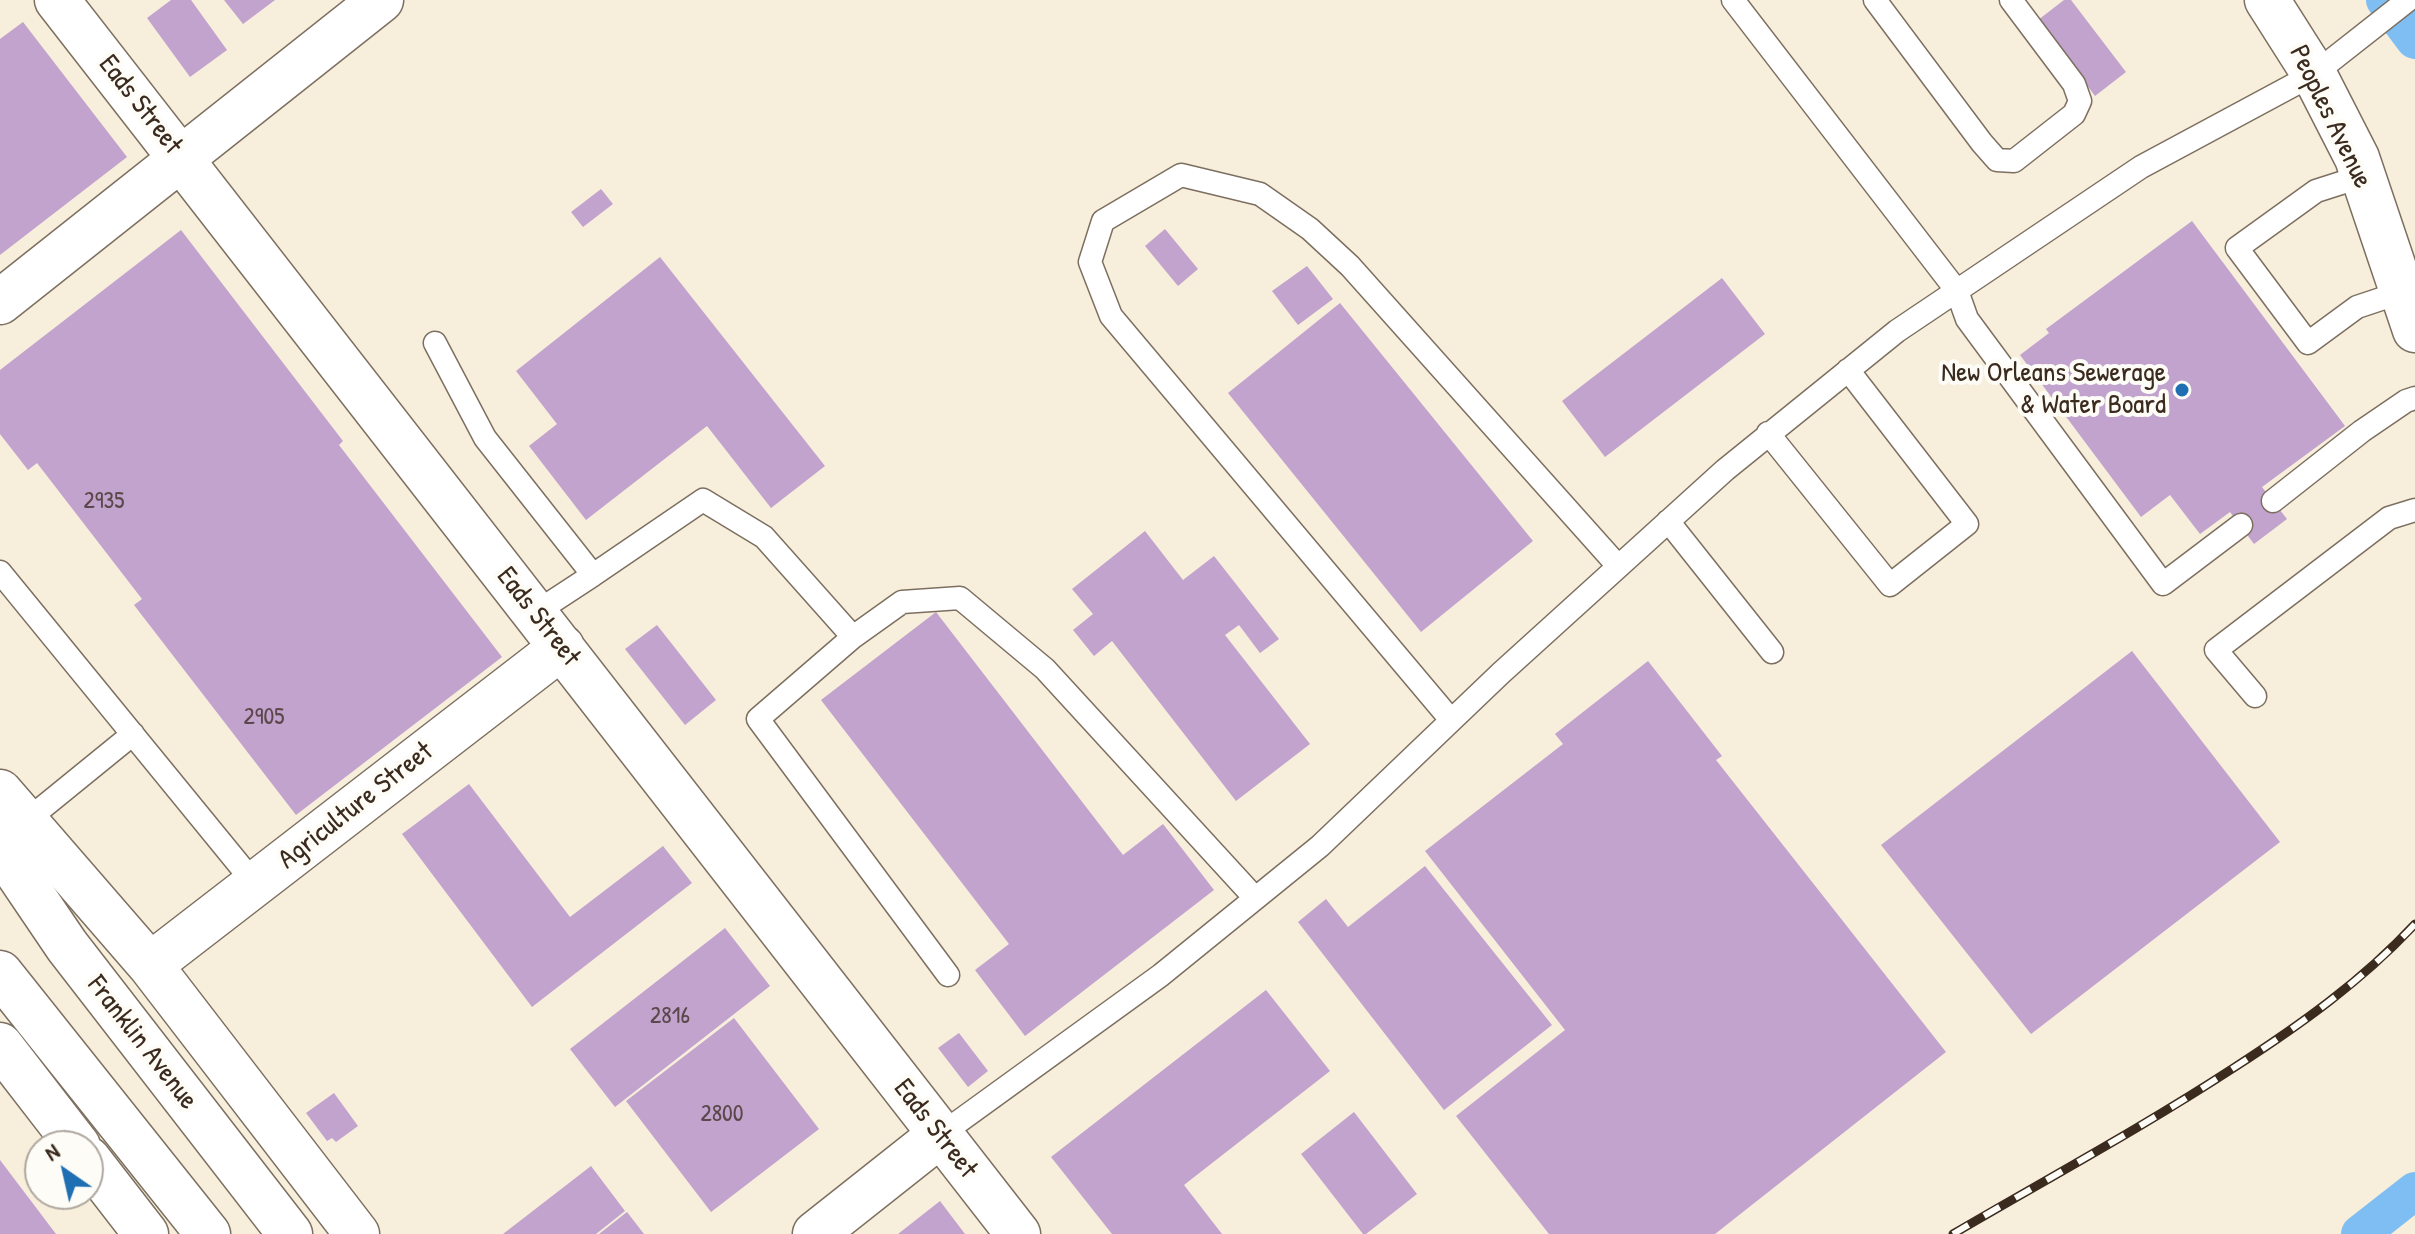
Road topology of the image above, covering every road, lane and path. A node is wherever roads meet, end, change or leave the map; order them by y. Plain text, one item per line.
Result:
1 (57, 0) edge
2 (381, 0) edge
3 (1733, 0) edge
4 (1875, 0) edge
5 (2011, 0) edge
6 (2267, 0) edge
7 (2408, 0) edge
8 (2314, 74) junction
9 (181, 157) junction
10 (2363, 176) junction
11 (1957, 291) junction
12 (0, 302) edge
13 (2408, 311) edge
14 (435, 343) dead end
15 (1848, 370) junction
16 (2415, 398) edge
17 (1768, 433) junction
18 (2273, 501) dead end
19 (2415, 510) edge
20 (1668, 521) junction
21 (2241, 525) dead end
22 (1618, 566) junction
23 (0, 572) edge
24 (593, 575) junction
25 (535, 613) junction
26 (853, 637) junction
27 (562, 647) junction
28 (1772, 652) dead end
29 (2255, 696) dead end
30 (1451, 720) junction
31 (133, 734) junction
32 (9, 820) edge
33 (255, 884) junction
34 (1255, 898) junction
35 (150, 965) junction
36 (0, 973) edge
37 (948, 975) dead end
38 (6, 1065) edge
39 (64, 1130) edge
40 (940, 1135) junction
41 (104, 1180) edge
42 (146, 1234) edge
43 (208, 1234) edge
44 (290, 1234) edge
45 (357, 1234) edge
46 (815, 1234) edge
47 (1018, 1234) edge

1 - 9 street, Eads Street
2 - 9 street
3 - 11 lane
4 - 5 lane
6 - 8 street, Peoples Avenue
7 - 8 lane
8 - 10 street, Peoples Avenue
8 - 11 lane
9 - 12 street
9 - 25 street, Eads Street
10 - 13 street, Peoples Avenue
10 - 13 lane
11 - 15 lane
11 - 21 lane
14 - 24 lane
15 - 17 lane
15 - 17 lane
16 - 18 lane
17 - 20 lane
19 - 29 lane
20 - 22 lane
20 - 28 lane
22 - 30 lane
22 - 30 lane
23 - 31 lane
24 - 25 lane
24 - 26 lane
25 - 27 street, Eads Street
26 - 34 lane
26 - 37 lane
27 - 33 street, Agriculture Street
27 - 40 street, Eads Street
30 - 34 lane
31 - 32 lane
31 - 33 lane
32 - 35 street
32 - 44 street, Franklin Avenue
33 - 35 street, Agriculture Street
34 - 40 lane
35 - 45 street
36 - 43 street
38 - 39 street
40 - 46 street
40 - 47 street, Eads Street
41 - 42 street

